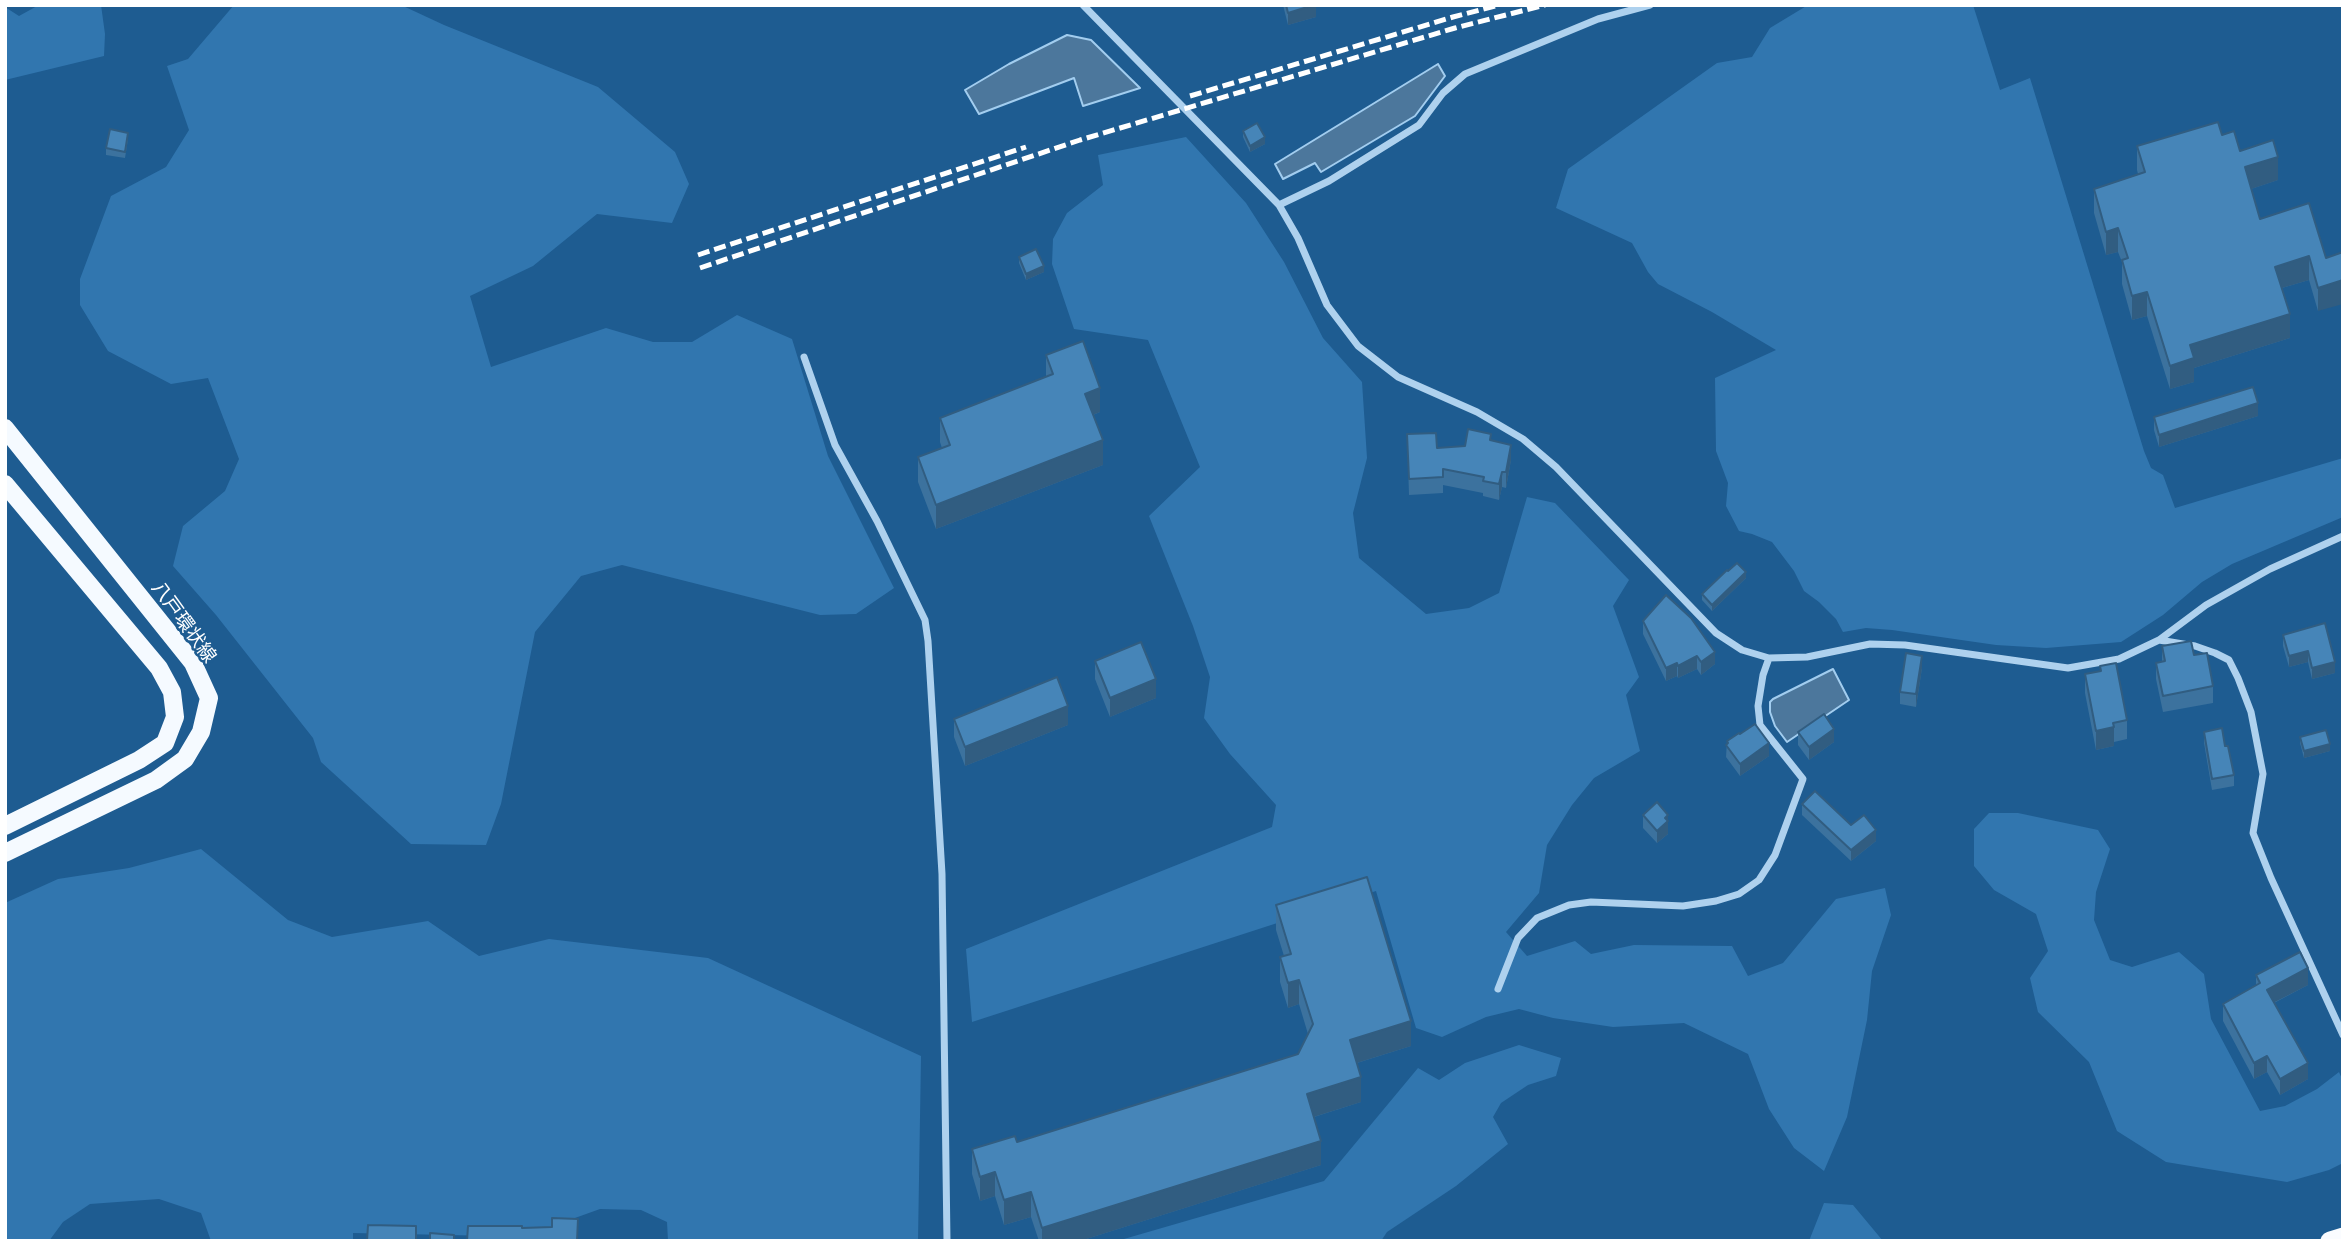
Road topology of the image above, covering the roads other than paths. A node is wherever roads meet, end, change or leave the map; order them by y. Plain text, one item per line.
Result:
1 (1083, 5) edge
2 (1650, 5) edge
3 (1279, 205) junction
4 (804, 357) dead end
5 (5, 428) edge
6 (5, 484) edge
7 (2343, 536) edge
8 (2159, 640) junction
9 (1769, 658) junction
10 (5, 826) edge
11 (5, 853) edge
12 (1498, 989) dead end
13 (2343, 1035) edge
14 (2343, 1237) edge
15 (947, 1241) edge
16 (2330, 1241) edge

1 - 3 street
2 - 3 street
3 - 9 street
4 - 15 street
5 - 11 main road, 八戸環状線
6 - 10 main road
7 - 8 street
8 - 9 street
8 - 13 street
9 - 12 street
14 - 16 highway

